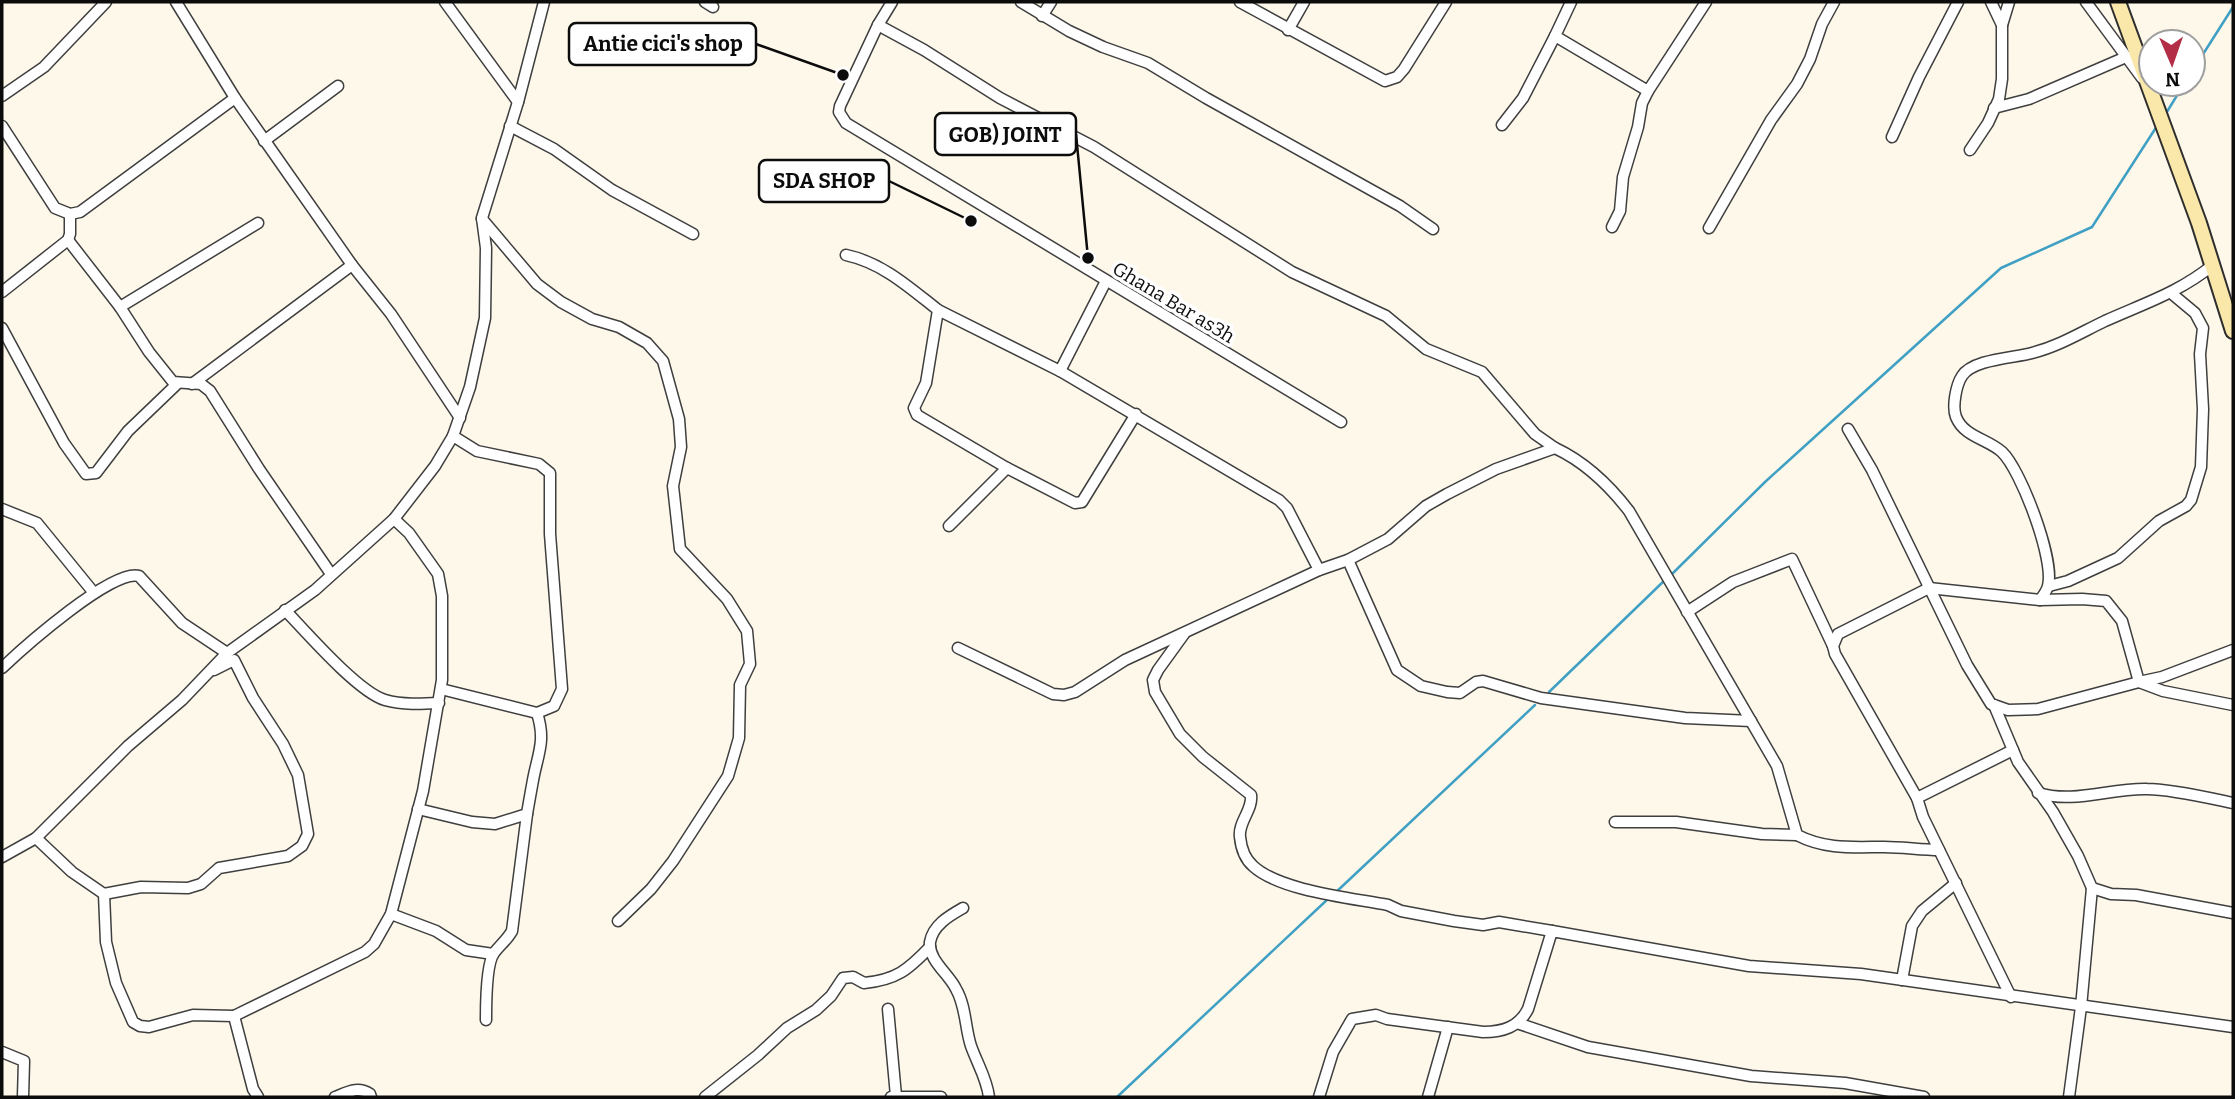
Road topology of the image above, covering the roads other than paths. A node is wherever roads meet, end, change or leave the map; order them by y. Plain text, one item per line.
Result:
1 (106, 2) edge
2 (176, 2) edge
3 (445, 2) edge
4 (544, 2) edge
5 (892, 2) edge
6 (1021, 2) edge
7 (1051, 2) edge
8 (1240, 2) edge
9 (1304, 2) edge
10 (1446, 2) edge
11 (1571, 2) edge
12 (1706, 2) edge
13 (1834, 2) edge
14 (1958, 2) edge
15 (1991, 2) edge
16 (2009, 2) edge
17 (2086, 2) edge
18 (2118, 2) edge
19 (1042, 16) junction
20 (878, 25) junction
21 (2002, 26) junction
22 (1288, 30) junction
23 (1555, 36) junction
24 (2137, 53) edge
25 (2126, 57) junction
26 (2137, 72) edge
27 (338, 86) dead end
28 (1648, 92) junction
29 (2, 96) edge
30 (234, 98) junction
31 (2154, 98) edge
32 (518, 102) junction
33 (1994, 108) junction
34 (1502, 125) dead end
35 (2, 126) edge
36 (510, 126) junction
37 (1892, 136) dead end
38 (264, 141) junction
39 (1970, 150) dead end
40 (70, 214) junction
41 (482, 218) junction
42 (258, 223) dead end
43 (1612, 227) dead end
44 (1709, 228) dead end
45 (1433, 229) dead end
46 (693, 234) dead end
47 (68, 240) junction
48 (846, 255) dead end
49 (352, 265) junction
50 (2213, 265) junction
51 (1106, 281) junction
52 (2, 292) edge
53 (2171, 293) junction
54 (120, 307) junction
55 (938, 310) junction
56 (2, 328) edge
57 (2233, 331) edge
58 (1060, 371) junction
59 (177, 384) junction
60 (192, 384) junction
61 (1136, 414) junction
62 (460, 418) junction
63 (1341, 422) dead end
64 (1848, 429) dead end
65 (453, 436) junction
66 (1555, 448) junction
67 (1007, 468) junction
68 (2, 509) edge
69 (394, 519) junction
70 (949, 526) dead end
71 (1348, 559) junction
72 (1319, 570) junction
73 (331, 574) junction
74 (2049, 586) junction
75 (1929, 588) junction
76 (94, 593) junction
77 (2040, 600) junction
78 (285, 610) junction
79 (1687, 612) junction
80 (1185, 634) junction
81 (1833, 646) junction
82 (958, 648) dead end
83 (2233, 650) edge
84 (227, 653) junction
85 (2, 668) edge
86 (2139, 682) junction
87 (195, 685) junction
88 (441, 689) junction
89 (439, 703) junction
90 (1994, 705) junction
91 (2233, 705) edge
92 (537, 713) junction
93 (1751, 722) junction
94 (2013, 750) junction
95 (2038, 793) junction
96 (1917, 798) junction
97 (2233, 803) edge
98 (418, 809) junction
99 (527, 814) junction
100 (1615, 822) dead end
101 (1797, 835) junction
102 (36, 838) junction
103 (1939, 850) junction
104 (2, 857) edge
105 (1956, 883) junction
106 (2092, 888) junction
107 (104, 894) junction
108 (963, 908) dead end
109 (2233, 913) edge
110 (391, 914) junction
111 (618, 921) dead end
112 (1552, 931) junction
113 (930, 947) junction
114 (493, 954) junction
115 (1902, 980) junction
116 (2011, 997) junction
117 (2081, 1007) junction
118 (888, 1009) dead end
119 (234, 1016) junction
120 (486, 1020) dead end
121 (1517, 1023) junction
122 (1448, 1027) junction
123 (2233, 1027) edge
124 (2, 1052) edge
125 (894, 1096) edge
126 (23, 1097) edge
127 (258, 1097) edge
128 (335, 1097) edge
129 (371, 1097) edge
130 (705, 1097) edge
131 (941, 1097) edge
132 (989, 1097) edge
133 (1320, 1097) edge
134 (1427, 1097) edge
135 (1910, 1097) edge
136 (1924, 1097) edge
137 (2069, 1097) edge

1 - 29 street
2 - 30 street
3 - 32 street
4 - 32 street
5 - 20 street
6 - 19 street
7 - 19 street
8 - 22 street
9 - 22 street
10 - 22 street
11 - 23 street
12 - 28 street
13 - 44 street
14 - 37 street
15 - 21 street
16 - 21 street
17 - 25 street
18 - 24 street
19 - 45 street
20 - 51 street, Ghana Bar as3h
20 - 66 street
21 - 33 street
23 - 28 street
23 - 34 street
25 - 26 street
25 - 33 street
27 - 38 street
28 - 43 street
30 - 38 street
30 - 40 street
31 - 50 street
32 - 36 street
33 - 39 street
35 - 40 street
36 - 41 street
36 - 46 street
38 - 49 street
40 - 47 street
41 - 62 street
41 - 111 street
42 - 54 street
47 - 52 street
47 - 54 street
48 - 55 street
49 - 60 street
49 - 62 street
50 - 53 street
50 - 57 street
51 - 58 street
51 - 63 street, Ghana Bar as3h
53 - 74 street
53 - 74 street
54 - 59 street
55 - 58 street
55 - 67 street
56 - 59 street
58 - 61 street
59 - 60 street
60 - 73 street
61 - 67 street
61 - 72 street
62 - 65 street
64 - 75 street
65 - 69 street
65 - 92 street
66 - 71 street
66 - 79 street
67 - 70 street
68 - 76 street
69 - 73 street
69 - 88 street
71 - 72 street
71 - 93 street
72 - 80 street
73 - 78 street
74 - 77 street
75 - 77 street
75 - 81 street
75 - 90 street
76 - 84 street
76 - 85 street
77 - 86 street
78 - 84 street
78 - 89 street
79 - 81 street
79 - 93 street
80 - 82 street
80 - 112 street
81 - 96 street
83 - 86 street
84 - 87 street
86 - 90 street
86 - 91 street
87 - 102 street
87 - 107 street
88 - 89 street
88 - 92 street
89 - 98 street
90 - 94 street
92 - 99 street
93 - 101 street
94 - 95 street
94 - 96 street
95 - 97 street
95 - 106 street
96 - 103 street
98 - 99 street
98 - 110 street
99 - 114 street
100 - 101 street
101 - 103 street
102 - 104 street
102 - 107 street
103 - 105 street
105 - 115 street
105 - 116 street
106 - 109 street
106 - 117 street
107 - 119 street
108 - 113 street
110 - 114 street
110 - 119 street
112 - 115 street
112 - 121 street
113 - 130 street
113 - 132 street
114 - 120 street
115 - 116 street
116 - 117 street
117 - 123 street
117 - 137 street
118 - 125 street
119 - 127 street
121 - 122 street
121 - 135 street
122 - 133 street
122 - 134 street
124 - 126 street
125 - 131 street
128 - 129 street
135 - 136 street

